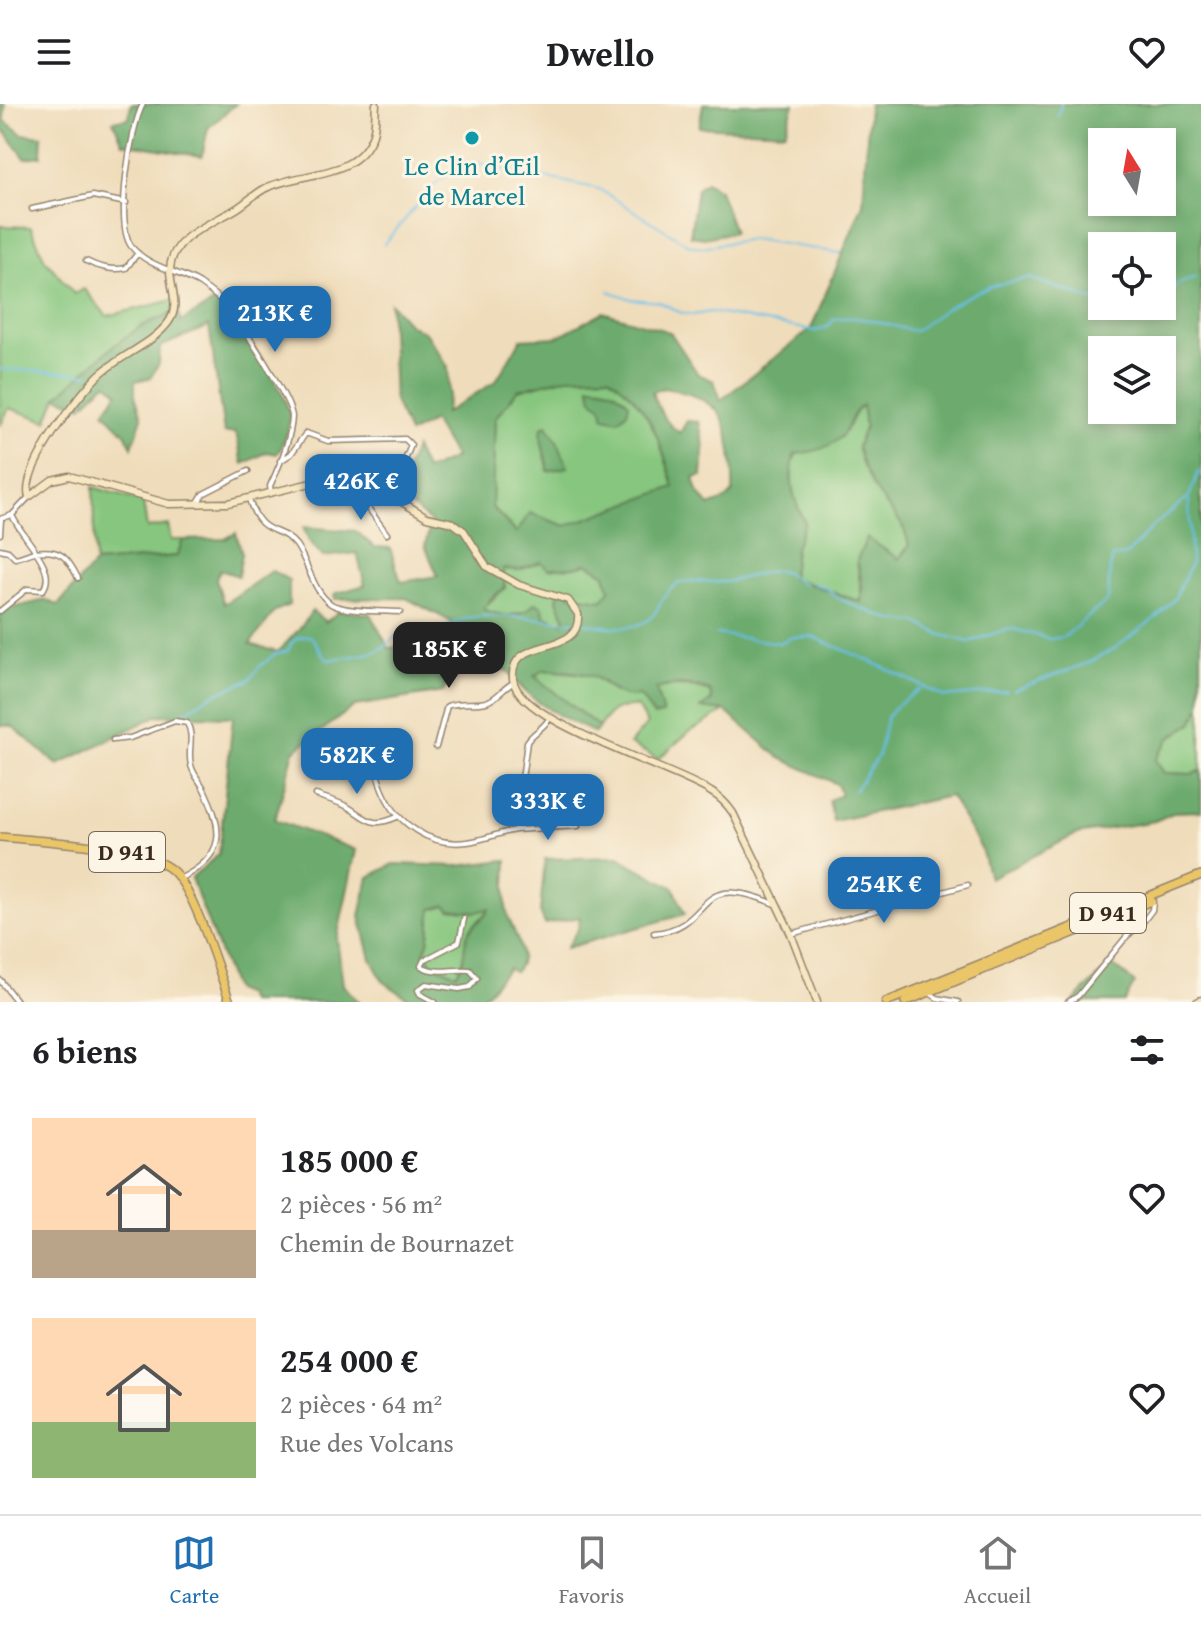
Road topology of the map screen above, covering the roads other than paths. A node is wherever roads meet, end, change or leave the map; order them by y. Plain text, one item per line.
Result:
1 (143, 104) edge
2 (376, 104) edge
3 (126, 203) junction
4 (32, 209) dead end
5 (138, 253) junction
6 (86, 261) dead end
7 (170, 271) junction
8 (280, 461) junction
9 (248, 471) dead end
10 (271, 493) junction
11 (384, 494) junction
12 (29, 497) junction
13 (361, 498) junction
14 (249, 499) junction
15 (197, 504) junction
16 (12, 515) junction
17 (1, 519) edge
18 (0, 534) edge
19 (387, 534) dead end
20 (0, 549) edge
21 (37, 552) junction
22 (78, 578) dead end
23 (0, 611) edge
24 (400, 612) dead end
25 (513, 683) junction
26 (550, 717) junction
27 (113, 740) dead end
28 (436, 747) dead end
29 (372, 749) dead end
30 (316, 795) dead end
31 (397, 817) junction
32 (578, 826) dead end
33 (515, 830) junction
34 (0, 837) edge
35 (1201, 878) edge
36 (179, 879) junction
37 (968, 885) dead end
38 (1152, 898) junction
39 (777, 905) junction
40 (464, 919) dead end
41 (654, 933) dead end
42 (791, 934) junction
43 (0, 980) edge
44 (926, 990) junction
45 (17, 1002) edge
46 (230, 1002) edge
47 (435, 1002) edge
48 (817, 1002) edge
49 (886, 1002) edge
50 (905, 1002) edge
51 (958, 1002) edge
52 (1068, 1002) edge

1 - 3 street
2 - 7 street
3 - 4 street
3 - 5 street
5 - 6 street
5 - 7 street
7 - 8 street
7 - 12 street
8 - 10 street
8 - 11 street
9 - 15 street
10 - 13 street
10 - 14 street
11 - 13 street
11 - 25 street
12 - 15 street
12 - 16 street
13 - 19 street
14 - 15 street
14 - 24 street
16 - 17 street
16 - 21 street
17 - 18 street
20 - 21 street
21 - 22 street
21 - 23 street
25 - 26 street
25 - 28 street
26 - 33 street
26 - 39 street
27 - 36 street
29 - 31 street
30 - 31 street
31 - 33 street
32 - 33 street
34 - 36 main road, D 941
35 - 38 main road, D 941
36 - 46 main road, D 941
37 - 42 street
38 - 44 main road, D 941
38 - 52 street
39 - 41 street
39 - 42 street
40 - 47 street
42 - 48 street
43 - 45 street
44 - 49 main road, D 941
44 - 50 main road, D 941
44 - 51 street

